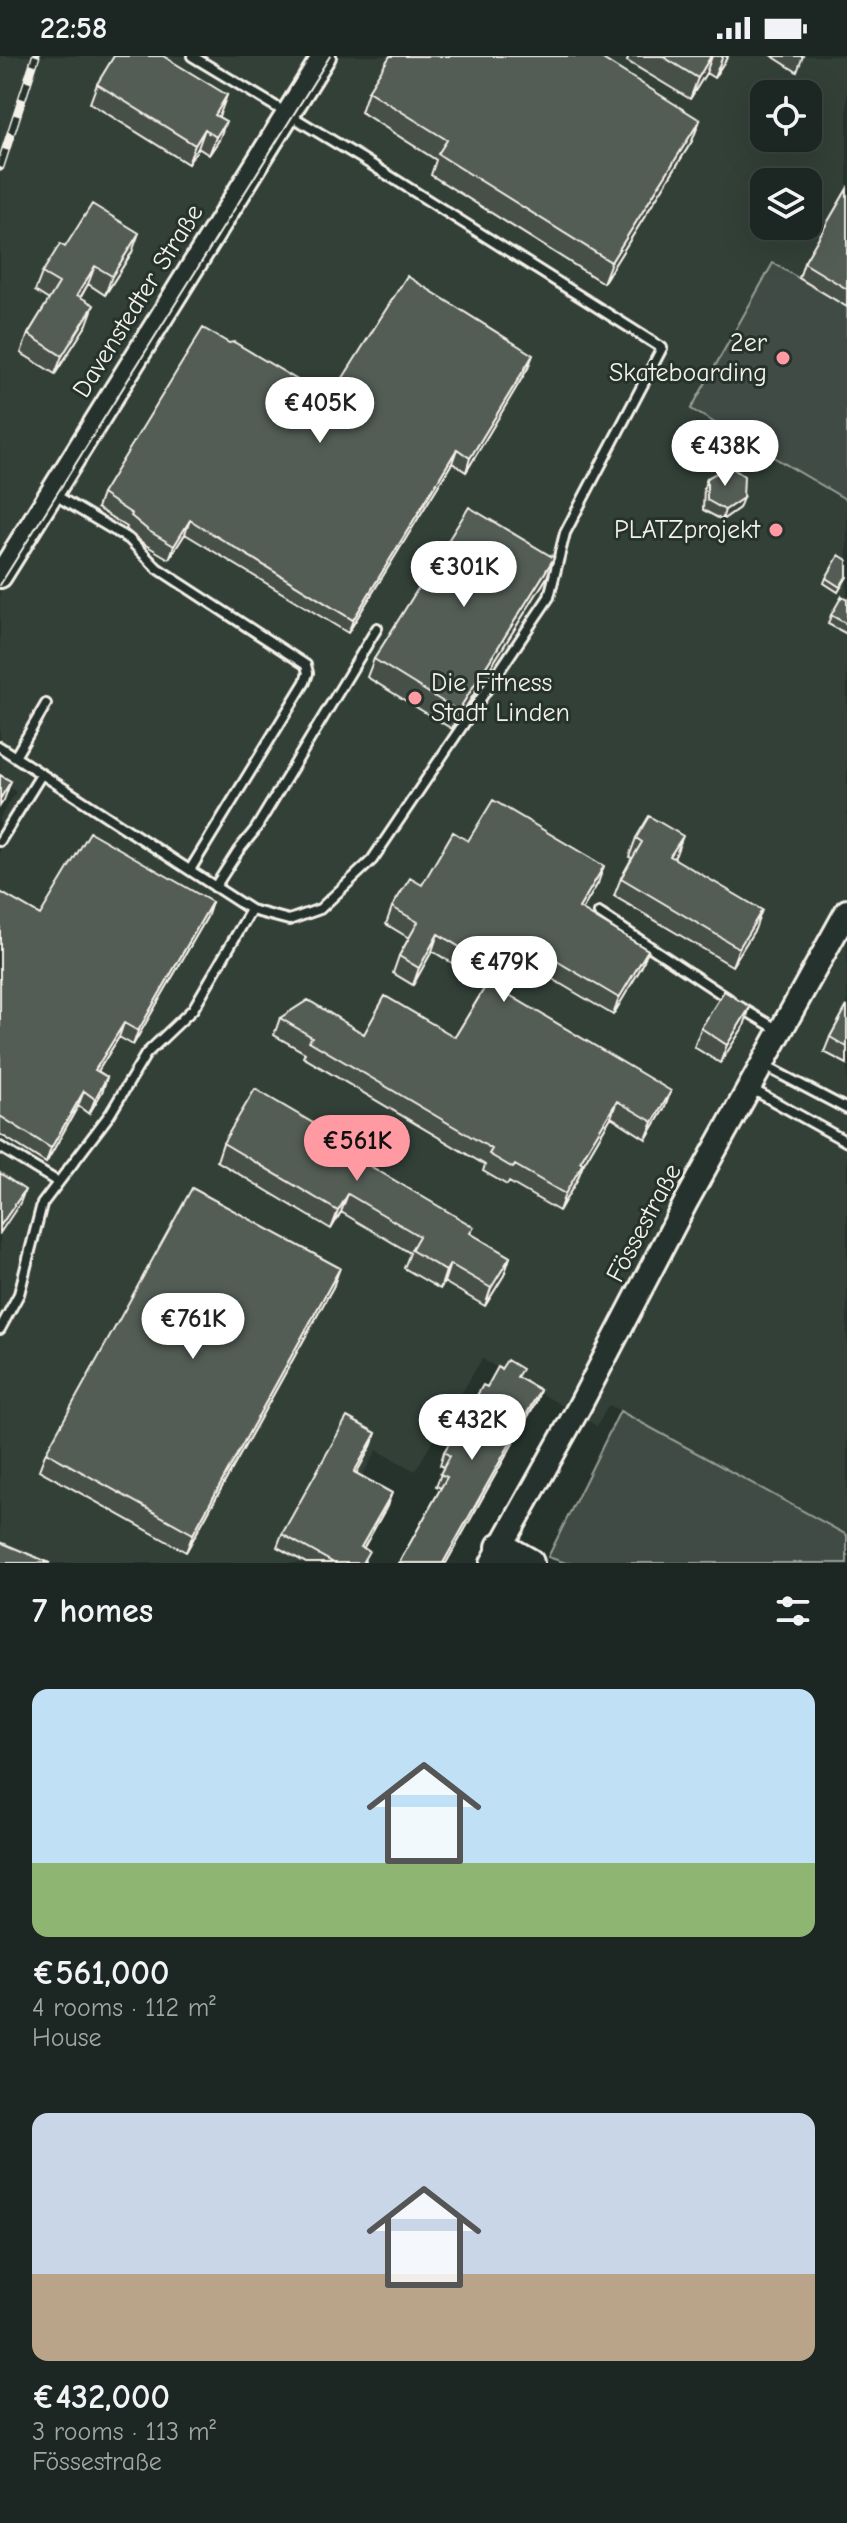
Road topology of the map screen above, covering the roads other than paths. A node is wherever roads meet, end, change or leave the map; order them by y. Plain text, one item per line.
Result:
1 (192, 56) edge
2 (324, 56) edge
3 (287, 115) junction
4 (52, 493) junction
5 (0, 576) edge
6 (377, 628) dead end
7 (46, 704) dead end
8 (0, 747) edge
9 (15, 757) junction
10 (41, 775) junction
11 (0, 841) edge
12 (190, 870) junction
13 (215, 887) junction
14 (251, 910) junction
15 (847, 911) edge
16 (599, 913) dead end
17 (781, 1031) junction
18 (762, 1065) junction
19 (749, 1087) junction
20 (847, 1109) edge
21 (847, 1142) edge
22 (0, 1147) edge
23 (58, 1182) junction
24 (0, 1329) edge
25 (496, 1555) edge
26 (529, 1563) edge

1 - 3 lane
2 - 3 street, Davenstedter Straße
3 - 4 street, Davenstedter Straße
3 - 14 lane
4 - 5 street, Davenstedter Straße
4 - 12 lane
6 - 13 lane
7 - 9 lane
8 - 9 lane
9 - 10 lane
10 - 11 lane
10 - 12 lane
12 - 13 lane
13 - 14 lane
14 - 23 lane
15 - 17 street, Fössestraße
16 - 17 lane
17 - 18 street, Fössestraße
18 - 19 street, Fössestraße
18 - 20 lane
19 - 21 lane
19 - 25 street, Fössestraße
22 - 23 lane
23 - 24 lane
25 - 26 highway

